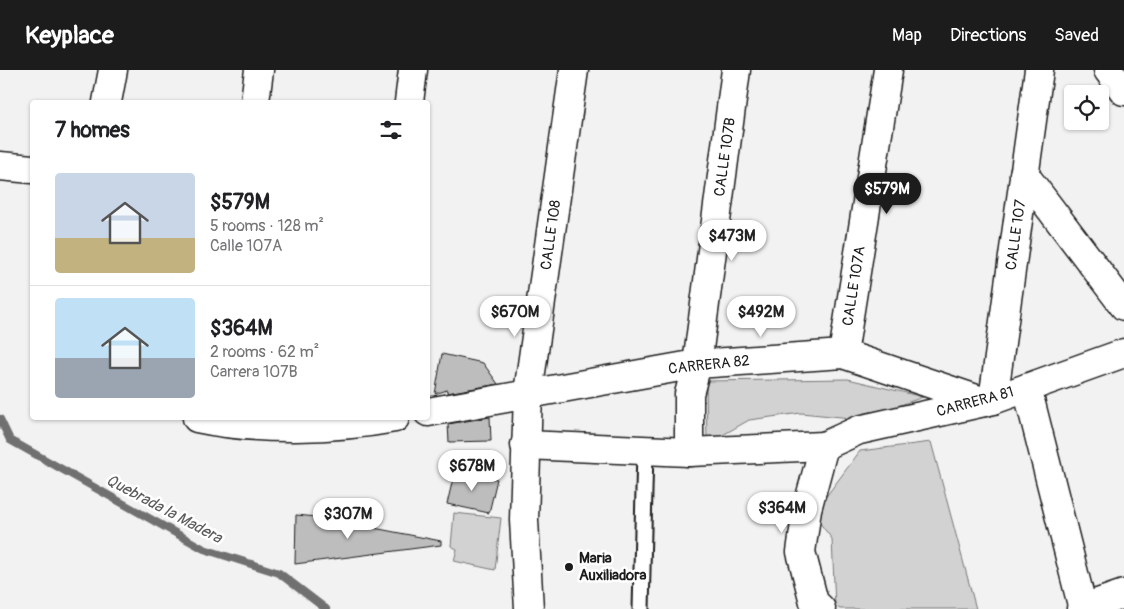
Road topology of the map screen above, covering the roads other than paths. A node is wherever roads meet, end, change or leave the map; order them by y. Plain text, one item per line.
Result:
1 (113, 70) edge
2 (259, 70) edge
3 (413, 70) edge
4 (574, 70) edge
5 (736, 70) edge
6 (888, 70) edge
7 (1038, 70) edge
8 (1108, 70) edge
9 (1124, 91) edge
10 (106, 100) edge
11 (255, 100) edge
12 (409, 100) edge
13 (0, 166) edge
14 (30, 169) edge
15 (1024, 174) junction
16 (1124, 306) edge
17 (1124, 353) edge
18 (843, 354) junction
19 (697, 364) junction
20 (1027, 388) junction
21 (528, 393) junction
22 (989, 401) junction
23 (430, 412) edge
24 (218, 420) edge
25 (365, 420) edge
26 (525, 445) junction
27 (824, 446) junction
28 (645, 451) junction
29 (689, 452) junction
30 (1124, 594) edge
31 (529, 609) edge
32 (641, 609) edge
33 (821, 609) edge
34 (1082, 609) edge

1 - 10 street
2 - 11 street
3 - 12 street
4 - 21 street, CALLE 108
5 - 19 street, CALLE 107B
6 - 18 street, CALLE 107A
7 - 15 street, CALLE 107
8 - 9 street
13 - 14 street
15 - 16 street
15 - 22 street, CALLE 107
17 - 20 street, CARRERA 81
18 - 19 street, CARRERA 82
18 - 22 street, CARRERA 82
19 - 21 street, CARRERA 82
19 - 29 street, CALLE 107B
20 - 22 street, CARRERA 81
20 - 34 street
21 - 23 street, CARRERA 82
21 - 26 street, CALLE 108
22 - 27 street, CARRERA 81
24 - 25 street
26 - 28 street
26 - 31 street, CALLE 108
27 - 29 street
27 - 33 street
28 - 29 street
28 - 32 lane
30 - 34 street

